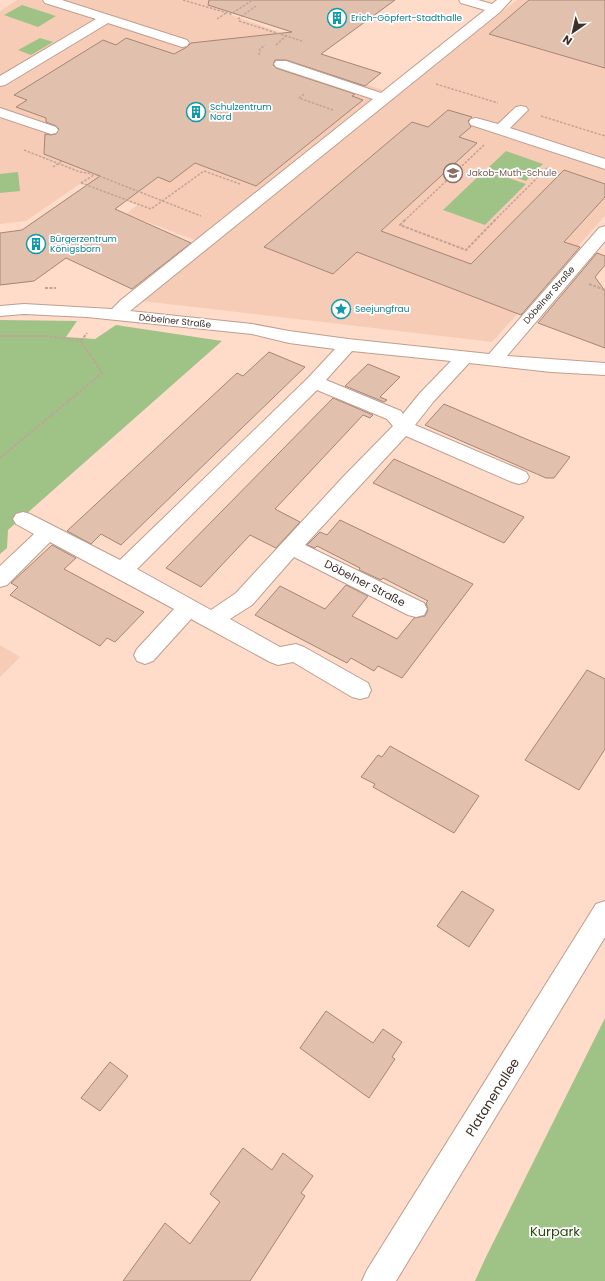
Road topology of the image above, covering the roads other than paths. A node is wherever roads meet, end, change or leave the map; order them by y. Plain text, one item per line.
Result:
1 (49, 0) edge
2 (465, 0) edge
3 (500, 4) edge
4 (107, 18) junction
5 (182, 43) dead end
6 (281, 64) dead end
7 (0, 82) edge
8 (383, 98) junction
9 (521, 110) dead end
10 (0, 112) edge
11 (476, 122) dead end
12 (501, 129) junction
13 (51, 130) dead end
14 (605, 165) edge
15 (605, 172) edge
16 (605, 231) edge
17 (0, 311) edge
18 (109, 314) junction
19 (348, 345) junction
20 (465, 357) junction
21 (494, 359) junction
22 (605, 369) edge
23 (314, 382) junction
24 (403, 427) junction
25 (519, 478) dead end
26 (23, 519) dead end
27 (48, 532) junction
28 (292, 547) junction
29 (122, 571) junction
30 (0, 578) edge
31 (189, 607) junction
32 (416, 609) dead end
33 (212, 620) junction
34 (145, 655) dead end
35 (360, 690) dead end
36 (605, 913) edge
37 (378, 1281) edge

1 - 4 street
2 - 3 street
3 - 8 street
4 - 5 street
4 - 7 street
6 - 8 street
8 - 18 street
9 - 12 street
10 - 13 street
11 - 12 street
12 - 14 street
14 - 15 street
16 - 21 street, Döbelner Straße
17 - 18 street, Döbelner Straße
18 - 19 street, Döbelner Straße
19 - 20 street, Döbelner Straße
19 - 23 street
20 - 21 street, Döbelner Straße
20 - 24 street
21 - 22 street, Döbelner Straße
23 - 24 street
23 - 29 street
24 - 25 street
24 - 28 street
26 - 27 street
27 - 29 street
27 - 30 street
28 - 32 street, Döbelner Straße
28 - 33 street
29 - 31 street
31 - 33 street
31 - 34 street
33 - 35 street
36 - 37 street, Platanenallee

